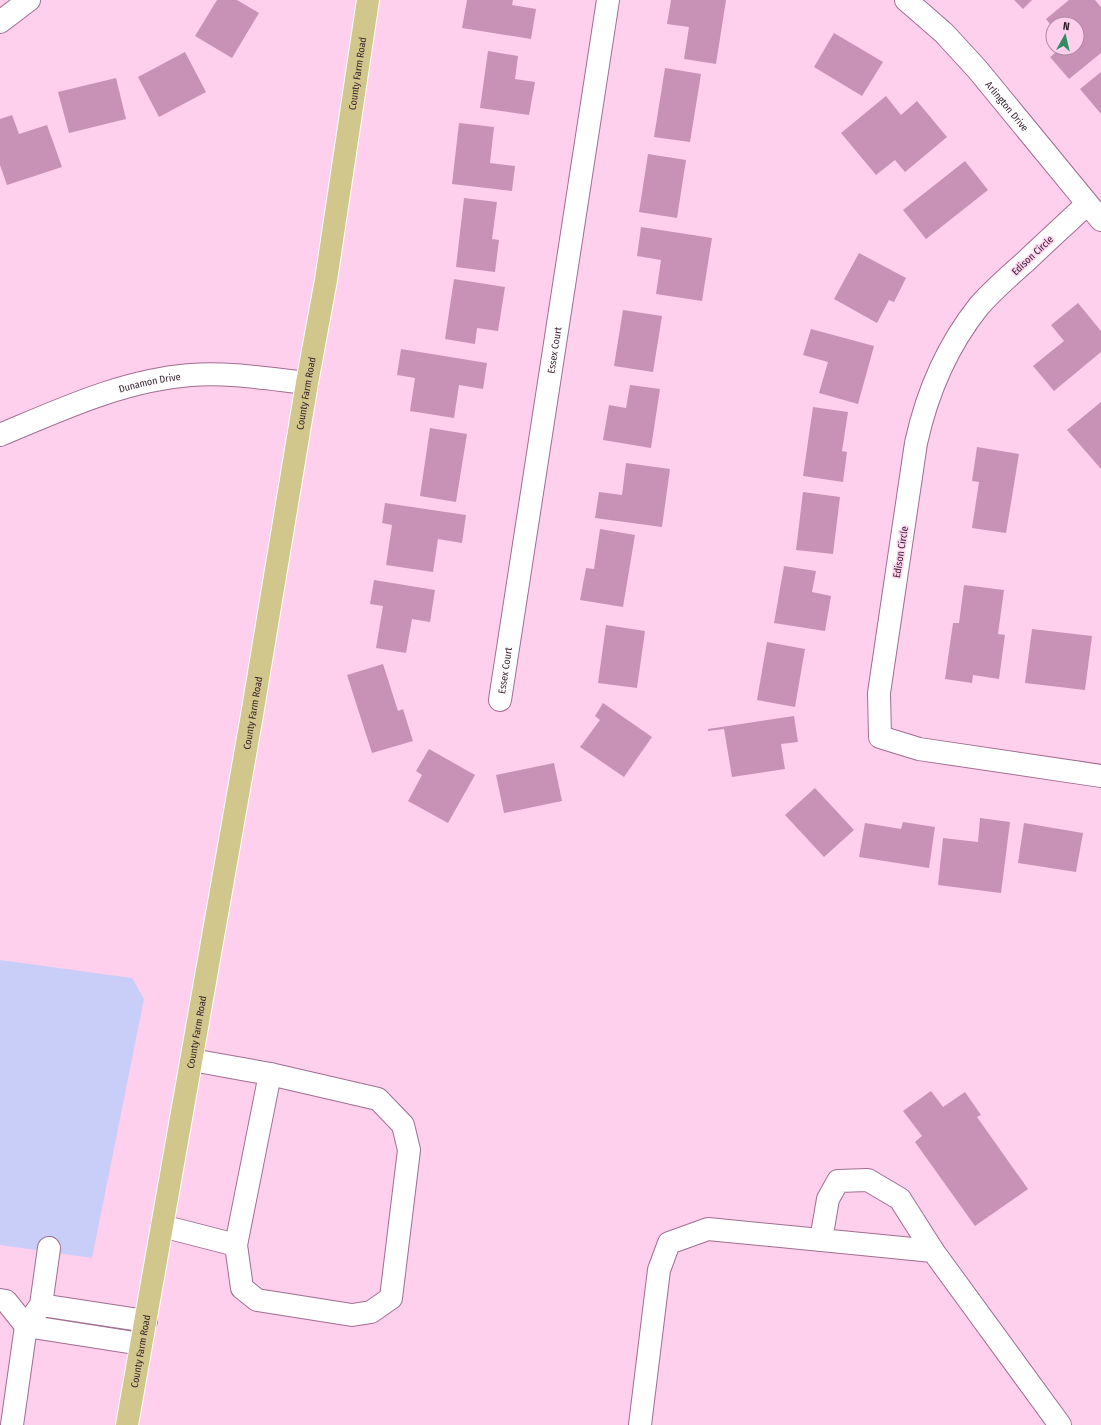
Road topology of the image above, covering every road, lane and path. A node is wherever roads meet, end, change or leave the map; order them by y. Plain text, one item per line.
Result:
1 (29, 0) edge
2 (368, 0) edge
3 (608, 0) edge
4 (906, 0) edge
5 (0, 22) edge
6 (1088, 204) junction
7 (1101, 220) edge
8 (307, 383) junction
9 (0, 435) edge
10 (500, 700) dead end
11 (1101, 776) edge
12 (192, 1060) junction
13 (270, 1074) junction
14 (162, 1226) junction
15 (821, 1240) junction
16 (236, 1245) junction
17 (49, 1248) dead end
18 (933, 1251) junction
19 (0, 1300) edge
20 (41, 1305) junction
21 (146, 1321) junction
22 (26, 1326) junction
23 (141, 1344) junction
24 (12, 1425) edge
25 (128, 1425) edge
26 (640, 1425) edge
27 (1060, 1425) edge

1 - 5 street
2 - 8 main road, County Farm Road
3 - 10 street, Essex Court
4 - 6 street, Arlington Drive
6 - 7 street, Arlington Drive
6 - 11 street, Edison Circle
8 - 9 street, Dunamon Drive
8 - 12 main road, County Farm Road
12 - 13 street
12 - 14 main road, County Farm Road
13 - 16 street
13 - 16 street
14 - 16 street
14 - 21 main road, County Farm Road
15 - 18 street
15 - 18 street
15 - 26 street
17 - 20 street
18 - 27 street
19 - 22 street
20 - 21 street
20 - 22 street
21 - 23 main road, County Farm Road
22 - 23 street
22 - 24 street
23 - 25 main road, County Farm Road

